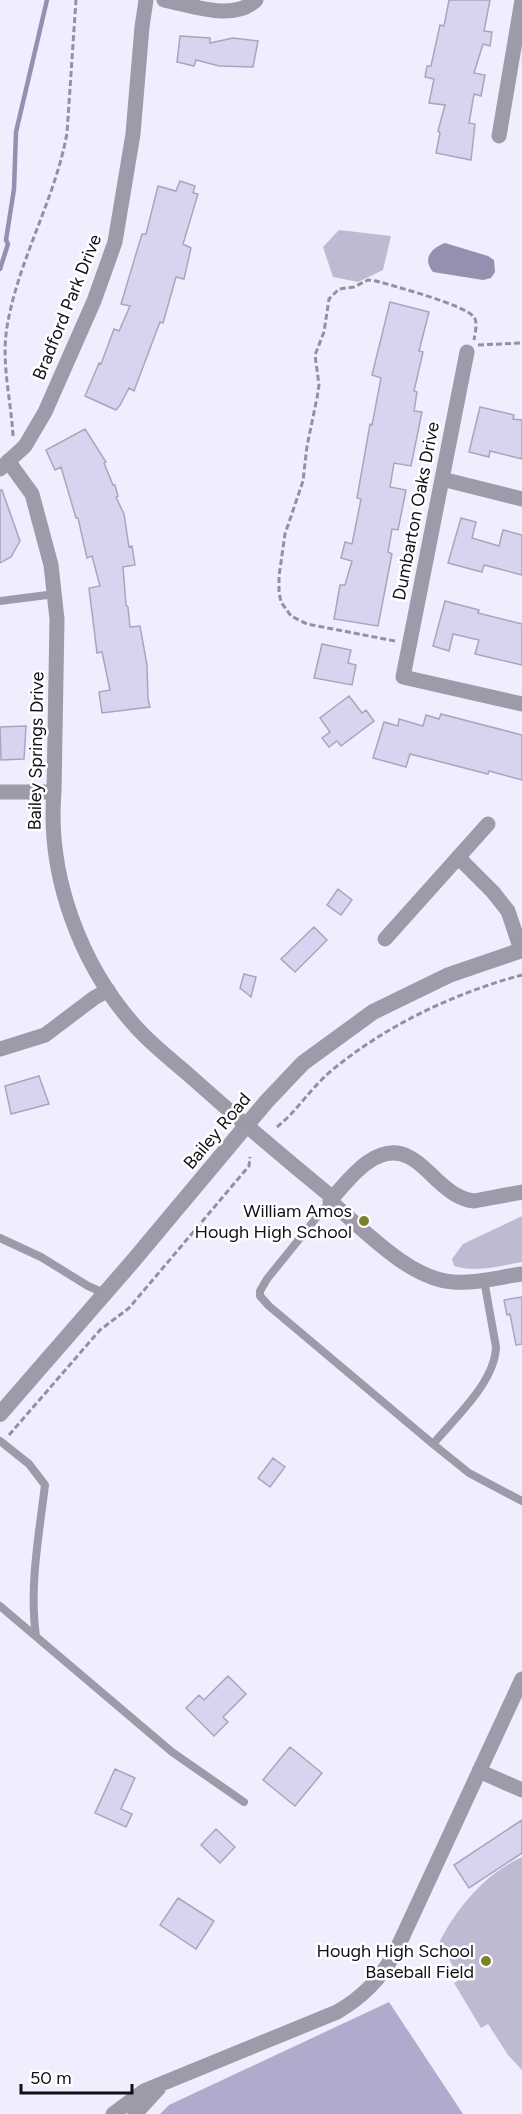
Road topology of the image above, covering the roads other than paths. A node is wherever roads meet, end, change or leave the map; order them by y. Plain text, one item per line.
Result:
1 (146, 0) edge
2 (164, 0) edge
3 (256, 0) edge
4 (522, 0) edge
5 (499, 136) dead end
6 (467, 352) dead end
7 (4, 465) edge
8 (442, 479) junction
9 (522, 499) edge
10 (55, 594) junction
11 (0, 601) edge
12 (522, 704) edge
13 (0, 792) edge
14 (54, 792) junction
15 (488, 824) dead end
16 (458, 857) junction
17 (385, 939) dead end
18 (521, 950) edge
19 (108, 990) junction
20 (0, 1049) edge
21 (247, 1127) junction
22 (522, 1192) edge
23 (332, 1200) junction
24 (0, 1238) edge
25 (522, 1274) edge
26 (484, 1280) junction
27 (104, 1293) junction
28 (0, 1414) edge
29 (1, 1442) edge
30 (433, 1444) junction
31 (522, 1501) edge
32 (0, 1606) edge
33 (36, 1636) junction
34 (522, 1679) edge
35 (479, 1771) junction
36 (522, 1790) edge
37 (244, 1802) dead end
38 (161, 2086) junction
39 (112, 2114) edge
40 (135, 2114) edge

1 - 7 street, Bradford Park Drive
2 - 3 street
4 - 5 street
6 - 8 street, Dumbarton Oaks Drive
7 - 10 street, Bailey Springs Drive
8 - 9 street
8 - 12 street, Dumbarton Oaks Drive
10 - 11 lane
10 - 14 street, Bailey Springs Drive
13 - 14 street
14 - 19 street, Bailey Springs Drive
15 - 16 street
16 - 17 street
16 - 18 street
18 - 21 street, Bailey Road
19 - 20 street
19 - 21 street, Bailey Springs Drive
21 - 23 street, Bailey Springs Drive
21 - 27 street, Bailey Road
22 - 23 street
23 - 26 street, Bailey Springs Drive
23 - 30 lane
24 - 27 lane
25 - 26 street, Bailey Springs Drive
26 - 30 lane
27 - 28 street, Bailey Road
29 - 33 lane
30 - 31 lane
32 - 33 lane
33 - 37 lane
34 - 35 street
35 - 36 street
35 - 38 street
38 - 39 street
38 - 40 street

